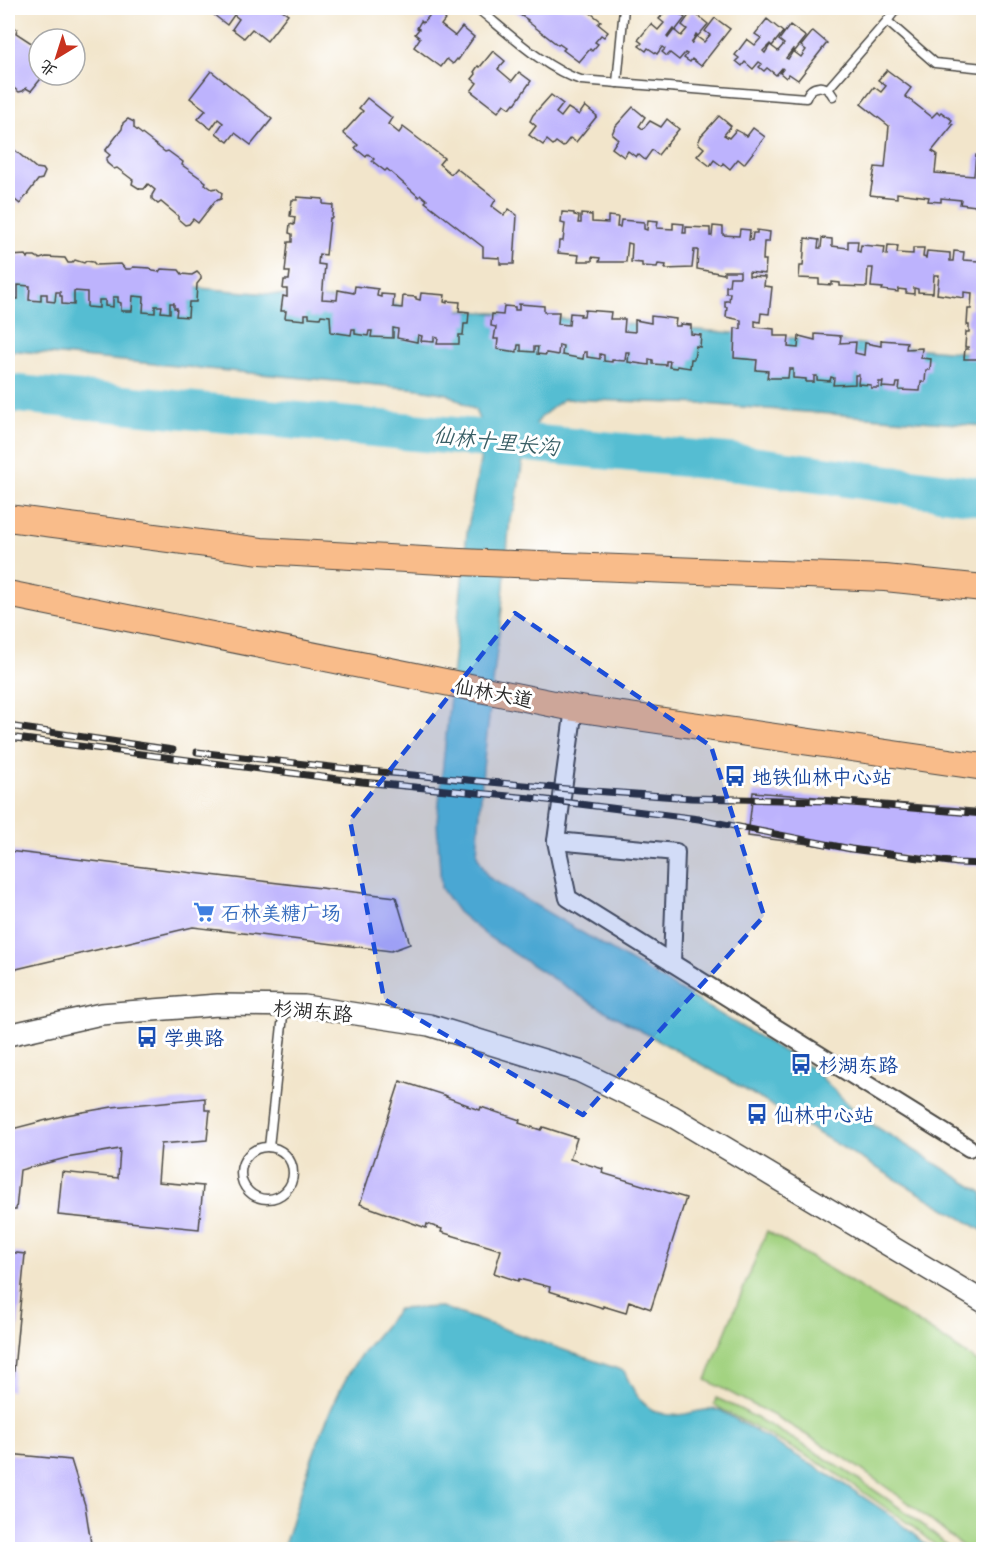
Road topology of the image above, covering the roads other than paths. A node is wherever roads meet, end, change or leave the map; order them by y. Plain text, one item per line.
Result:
1 (477, 8) edge
2 (624, 8) edge
3 (897, 8) edge
4 (886, 21) junction
5 (984, 68) edge
6 (617, 83) junction
7 (8, 518) edge
8 (984, 588) edge
9 (8, 594) edge
10 (574, 708) junction
11 (984, 767) edge
12 (556, 841) junction
13 (672, 963) junction
14 (284, 1005) junction
15 (8, 1035) edge
16 (269, 1147) junction
17 (969, 1148) dead end
18 (984, 1302) edge

1 - 6 lane
2 - 6 lane
3 - 4 lane
4 - 5 lane
4 - 6 lane
7 - 8 main road
9 - 10 main road, 仙林大道
10 - 11 main road, 仙林大道
10 - 12 street
12 - 13 street
12 - 13 street
13 - 17 street
14 - 15 street, 杉湖东路
14 - 16 lane
14 - 18 street, 杉湖东路
16 - 16 lane

